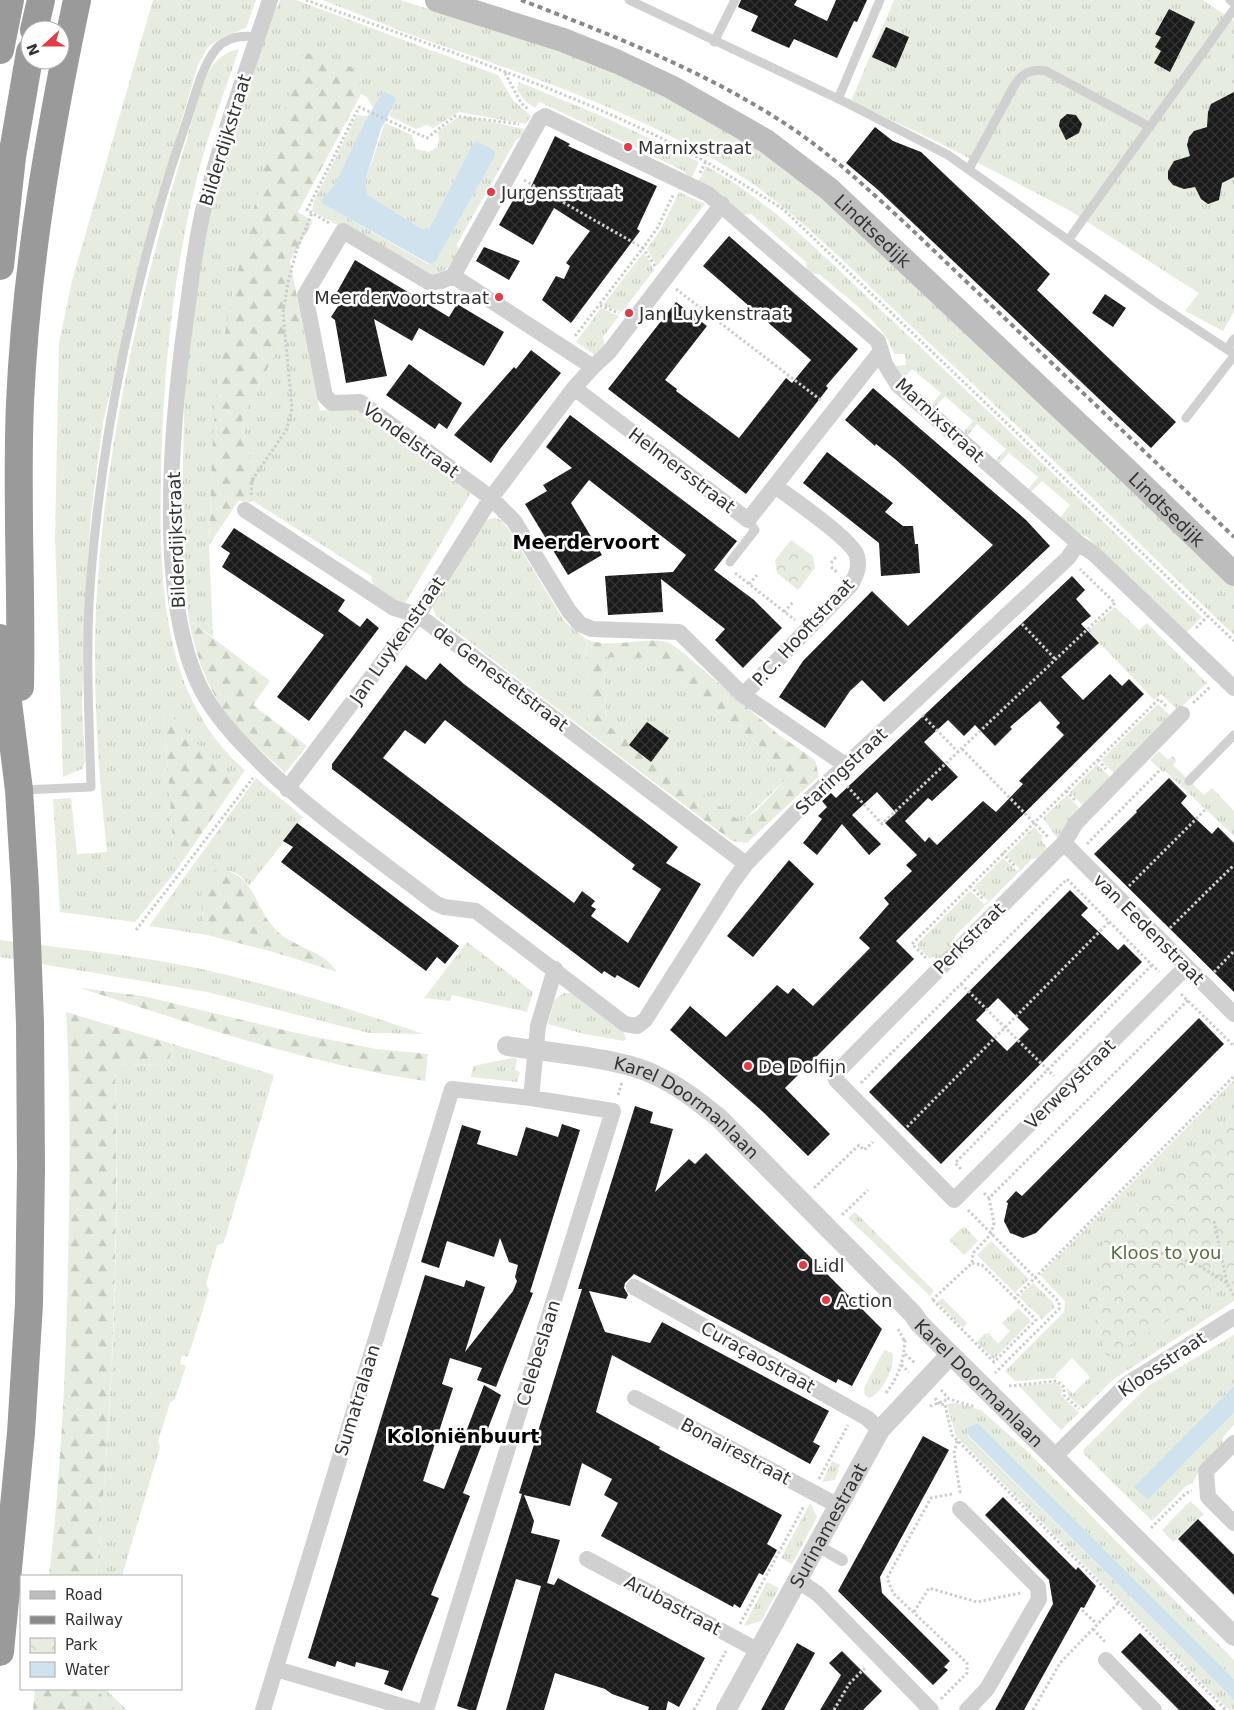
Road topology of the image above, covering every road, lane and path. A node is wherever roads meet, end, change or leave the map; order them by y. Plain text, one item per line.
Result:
1 (10, 0) edge
2 (41, 0) edge
3 (77, 0) edge
4 (270, 0) edge
5 (437, 0) edge
6 (629, 0) edge
7 (735, 0) edge
8 (880, 0) edge
9 (1230, 0) edge
10 (1234, 3) edge
11 (1234, 9) edge
12 (36, 20) edge
13 (258, 37) junction
14 (714, 42) junction
15 (0, 50) edge
16 (27, 70) edge
17 (505, 72) dead end
18 (838, 98) junction
19 (540, 119) junction
20 (1150, 127) junction
21 (969, 169) junction
22 (510, 172) junction
23 (680, 180) junction
24 (722, 204) junction
25 (312, 213) junction
26 (343, 231) junction
27 (1070, 239) junction
28 (643, 248) junction
29 (0, 266) edge
30 (452, 276) junction
31 (670, 283) junction
32 (599, 305) junction
33 (632, 323) junction
34 (1234, 339) edge
35 (565, 349) junction
36 (881, 351) junction
37 (1232, 353) edge
38 (593, 366) junction
39 (574, 388) junction
40 (834, 410) junction
41 (1186, 418) dead end
42 (775, 486) junction
43 (491, 498) junction
44 (245, 510) joint
45 (748, 520) junction
46 (1078, 543) junction
47 (1068, 558) junction
48 (730, 562) joint
49 (1234, 574) edge
50 (757, 575) dead end
51 (749, 584) junction
52 (792, 602) dead end
53 (784, 612) junction
54 (1011, 612) junction
55 (418, 615) junction
56 (807, 630) junction
57 (0, 638) edge
58 (1056, 660) junction
59 (1221, 676) junction
60 (1234, 688) edge
61 (743, 695) junction
62 (912, 704) junction
63 (1180, 716) junction
64 (1234, 735) edge
65 (962, 749) junction
66 (958, 752) junction
67 (263, 765) junction
68 (841, 770) junction
69 (1160, 771) dead end
70 (1190, 781) dead end
71 (287, 789) junction
72 (19, 790) junction
73 (1204, 810) dead end
74 (1034, 823) junction
75 (1061, 846) junction
76 (1076, 856) junction
77 (746, 864) junction
78 (1234, 865) edge
79 (1067, 879) junction
80 (1126, 889) dead end
81 (1109, 922) junction
82 (136, 930) dead end
83 (1159, 939) junction
84 (1234, 951) edge
85 (1186, 966) junction
86 (554, 969) junction
87 (938, 970) junction
88 (1217, 979) dead end
89 (1170, 983) junction
90 (961, 984) junction
91 (957, 988) junction
92 (1234, 1014) edge
93 (637, 1026) joint
94 (1005, 1027) junction
95 (507, 1046) dead end
96 (1234, 1046) edge
97 (536, 1051) junction
98 (1234, 1076) edge
99 (621, 1085) dead end
100 (627, 1086) dead end
101 (1066, 1087) junction
102 (850, 1094) junction
103 (531, 1098) junction
104 (1083, 1104) dead end
105 (890, 1135) junction
106 (868, 1190) dead end
107 (810, 1192) dead end
108 (989, 1198) dead end
109 (954, 1200) junction
110 (837, 1214) dead end
111 (1214, 1221) dead end
112 (991, 1234) junction
113 (1142, 1247) dead end
114 (972, 1263) junction
115 (1034, 1278) junction
116 (1227, 1283) junction
117 (634, 1287) dead end
118 (1234, 1296) edge
119 (1014, 1298) junction
120 (933, 1300) junction
121 (924, 1302) dead end
122 (1234, 1317) edge
123 (894, 1321) dead end
124 (904, 1340) dead end
125 (950, 1355) junction
126 (994, 1362) junction
127 (901, 1365) dead end
128 (1000, 1368) junction
129 (996, 1372) dead end
130 (921, 1384) junction
131 (1008, 1386) dead end
132 (635, 1398) dead end
133 (855, 1412) junction
134 (1090, 1420) junction
135 (880, 1430) junction
136 (957, 1441) junction
137 (1234, 1443) edge
138 (1053, 1458) junction
139 (1206, 1486) junction
140 (812, 1491) junction
141 (837, 1505) junction
142 (960, 1509) dead end
143 (1234, 1523) edge
144 (1138, 1539) junction
145 (816, 1545) junction
146 (587, 1559) dead end
147 (842, 1560) dead end
148 (797, 1580) junction
149 (1038, 1591) junction
150 (1120, 1602) junction
151 (1082, 1610) dead end
152 (914, 1612) junction
153 (1098, 1624) junction
154 (1234, 1636) edge
155 (733, 1637) junction
156 (759, 1651) junction
157 (0, 1652) edge
158 (878, 1655) junction
159 (1106, 1660) dead end
160 (276, 1669) junction
161 (263, 1710) edge
162 (415, 1710) edge
163 (426, 1710) edge
164 (694, 1710) edge
165 (726, 1710) edge
166 (834, 1710) edge
167 (931, 1710) edge
168 (967, 1710) edge
169 (1033, 1710) edge
170 (1154, 1710) edge
171 (1226, 1710) edge

1 - 15 highway
2 - 12 highway
3 - 72 highway
4 - 13 street, Bilderdijkstraat
5 - 49 main road, Lindtsedijk
6 - 14 lane
7 - 14 lane
8 - 18 lane
9 - 10 lane
11 - 20 lane
13 - 67 street, Bilderdijkstraat
13 - 72 lane
14 - 18 lane
16 - 29 highway
17 - 19 path
18 - 21 lane
19 - 22 street
19 - 23 street, Marnixstraat
19 - 25 path
20 - 21 lane
20 - 27 lane
21 - 27 lane
22 - 28 path
22 - 30 street
23 - 24 street, Marnixstraat
23 - 28 path
24 - 31 street, Jan Luykenstraat
24 - 36 street, Marnixstraat
25 - 26 path
25 - 44 path
26 - 30 street
26 - 43 street, Vondelstraat
27 - 37 lane
28 - 31 path
28 - 32 path
30 - 35 street
31 - 33 street, Jan Luykenstraat
31 - 40 path
32 - 33 path
32 - 35 path
33 - 38 street, Jan Luykenstraat
34 - 37 lane
35 - 38 street
36 - 40 street
36 - 46 street, Marnixstraat
37 - 41 lane
38 - 39 street, Jan Luykenstraat
39 - 43 street, Jan Luykenstraat
39 - 45 street, Helmersstraat
40 - 42 street
42 - 45 street
42 - 56 street, P.C. Hooftstraat
43 - 55 street, Jan Luykenstraat
43 - 61 street
44 - 55 street, de Genestetstraat
45 - 48 lane, Helmersstraat
46 - 47 street, Staringstraat
46 - 59 street, Marnixstraat
47 - 54 street, Staringstraat
47 - 58 path
48 - 51 path
50 - 51 path
51 - 53 path
52 - 53 path
53 - 56 path
54 - 58 path
54 - 62 street, Staringstraat
55 - 71 street, Jan Luykenstraat
55 - 77 street, de Genestetstraat
56 - 61 street, P.C. Hooftstraat
57 - 72 highway
58 - 65 path
59 - 60 street, Marnixstraat
59 - 63 path
61 - 68 street
62 - 66 path
62 - 68 street, Staringstraat
63 - 74 path
63 - 75 street, Perkstraat
64 - 70 lane
65 - 66 path
65 - 74 path
66 - 68 path
67 - 71 street, Bilderdijkstraat
67 - 82 path
68 - 77 street, Staringstraat
69 - 76 path
71 - 86 street, Bilderdijkstraat
72 - 157 highway
73 - 80 path
74 - 75 path
74 - 87 path
75 - 76 street, van Eedenstraat
75 - 87 street, Perkstraat
76 - 79 path
76 - 83 street, van Eedenstraat
77 - 93 street, Staringstraat
78 - 83 path
79 - 81 path, van Eedenstraat
79 - 90 path
81 - 89 path, van Eedenstraat
81 - 94 path
83 - 85 street, van Eedenstraat
84 - 88 path
85 - 89 street, Verweystraat
85 - 92 street, van Eedenstraat
86 - 93 street, Bilderdijkstraat
86 - 97 street
87 - 91 path
87 - 102 street, Perkstraat
89 - 96 path, van Eedenstraat
89 - 101 street, Verweystraat
90 - 91 path
90 - 94 path
91 - 102 path
94 - 101 path
94 - 105 path
95 - 97 street, Karel Doormanlaan
97 - 103 street
97 - 125 street, Karel Doormanlaan
98 - 115 path
99 - 100 path, Karel Doormanlaan
101 - 104 path
101 - 109 street, Verweystraat
102 - 105 street, Perkstraat
103 - 160 street, Sumatralaan
103 - 163 street, Celebeslaan
105 - 107 path
105 - 109 street, Perkstraat
106 - 110 path
108 - 112 path
109 - 112 path
111 - 116 path
112 - 114 path
112 - 115 path
113 - 116 path
114 - 119 path
114 - 120 path
115 - 119 path
115 - 128 path
116 - 118 path
117 - 133 street, Curaçaostraat
119 - 126 path
120 - 121 path
120 - 126 path
122 - 134 street, Kloosstraat
123 - 124 path, Karel Doormanlaan
125 - 130 street, Surinamestraat
125 - 138 street, Karel Doormanlaan
126 - 128 path
127 - 130 path
128 - 129 path
130 - 135 street, Surinamestraat
130 - 136 path
131 - 134 path
132 - 140 street, Bonairestraat
133 - 135 street, Curaçaostraat
133 - 140 path
134 - 138 street, Kloosstraat
135 - 141 street, Surinamestraat
136 - 150 path
136 - 152 path
137 - 139 street
138 - 144 street, Karel Doormanlaan
139 - 143 street
139 - 144 path
140 - 141 street, Bonairestraat
140 - 155 path
141 - 145 street, Surinamestraat
142 - 149 street
144 - 154 street, Karel Doormanlaan
145 - 147 street
145 - 148 street, Surinamestraat
146 - 155 street, Arubastraat
148 - 156 street, Surinamestraat
148 - 158 street
149 - 152 path
149 - 168 street
150 - 153 path
150 - 171 path
151 - 153 path
152 - 167 path
153 - 169 path
155 - 156 street, Arubastraat
155 - 164 path
156 - 165 street, Surinamestraat
158 - 166 path
158 - 167 street
159 - 170 street
160 - 161 street, Sumatralaan
160 - 162 street

